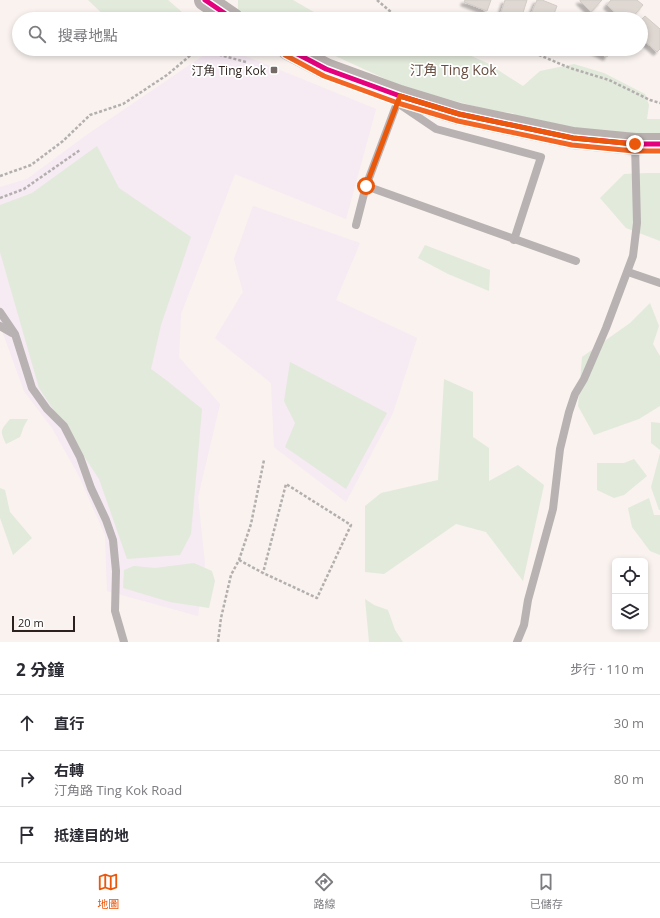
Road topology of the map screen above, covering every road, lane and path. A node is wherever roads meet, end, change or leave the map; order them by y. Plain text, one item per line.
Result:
1 (206, 0) edge
2 (377, 0) edge
3 (223, 12) edge
4 (391, 12) edge
5 (190, 56) edge
6 (224, 56) edge
7 (301, 56) edge
8 (542, 56) edge
9 (246, 62) dead end
10 (398, 99) junction
11 (660, 103) edge
12 (635, 144) junction
13 (660, 144) edge
14 (80, 150) dead end
15 (0, 176) edge
16 (366, 186) junction
17 (0, 198) edge
18 (356, 225) dead end
19 (514, 240) junction
20 (576, 261) dead end
21 (628, 272) junction
22 (660, 283) edge
23 (0, 312) edge
24 (0, 326) edge
25 (15, 334) junction
26 (264, 460) dead end
27 (239, 560) junction
28 (263, 572) junction
29 (124, 642) edge
30 (218, 642) edge
31 (517, 642) edge

1 - 3 main road
2 - 4 path
5 - 15 path
6 - 9 path
7 - 10 main road
8 - 11 path
10 - 12 main road
10 - 16 lane
10 - 19 lane
12 - 13 main road
12 - 21 lane
14 - 17 path
16 - 18 lane
16 - 19 lane
19 - 20 lane
21 - 22 lane
21 - 31 lane
23 - 25 lane
24 - 25 lane
25 - 29 lane
26 - 27 path
27 - 28 path
27 - 30 path
28 - 28 path

